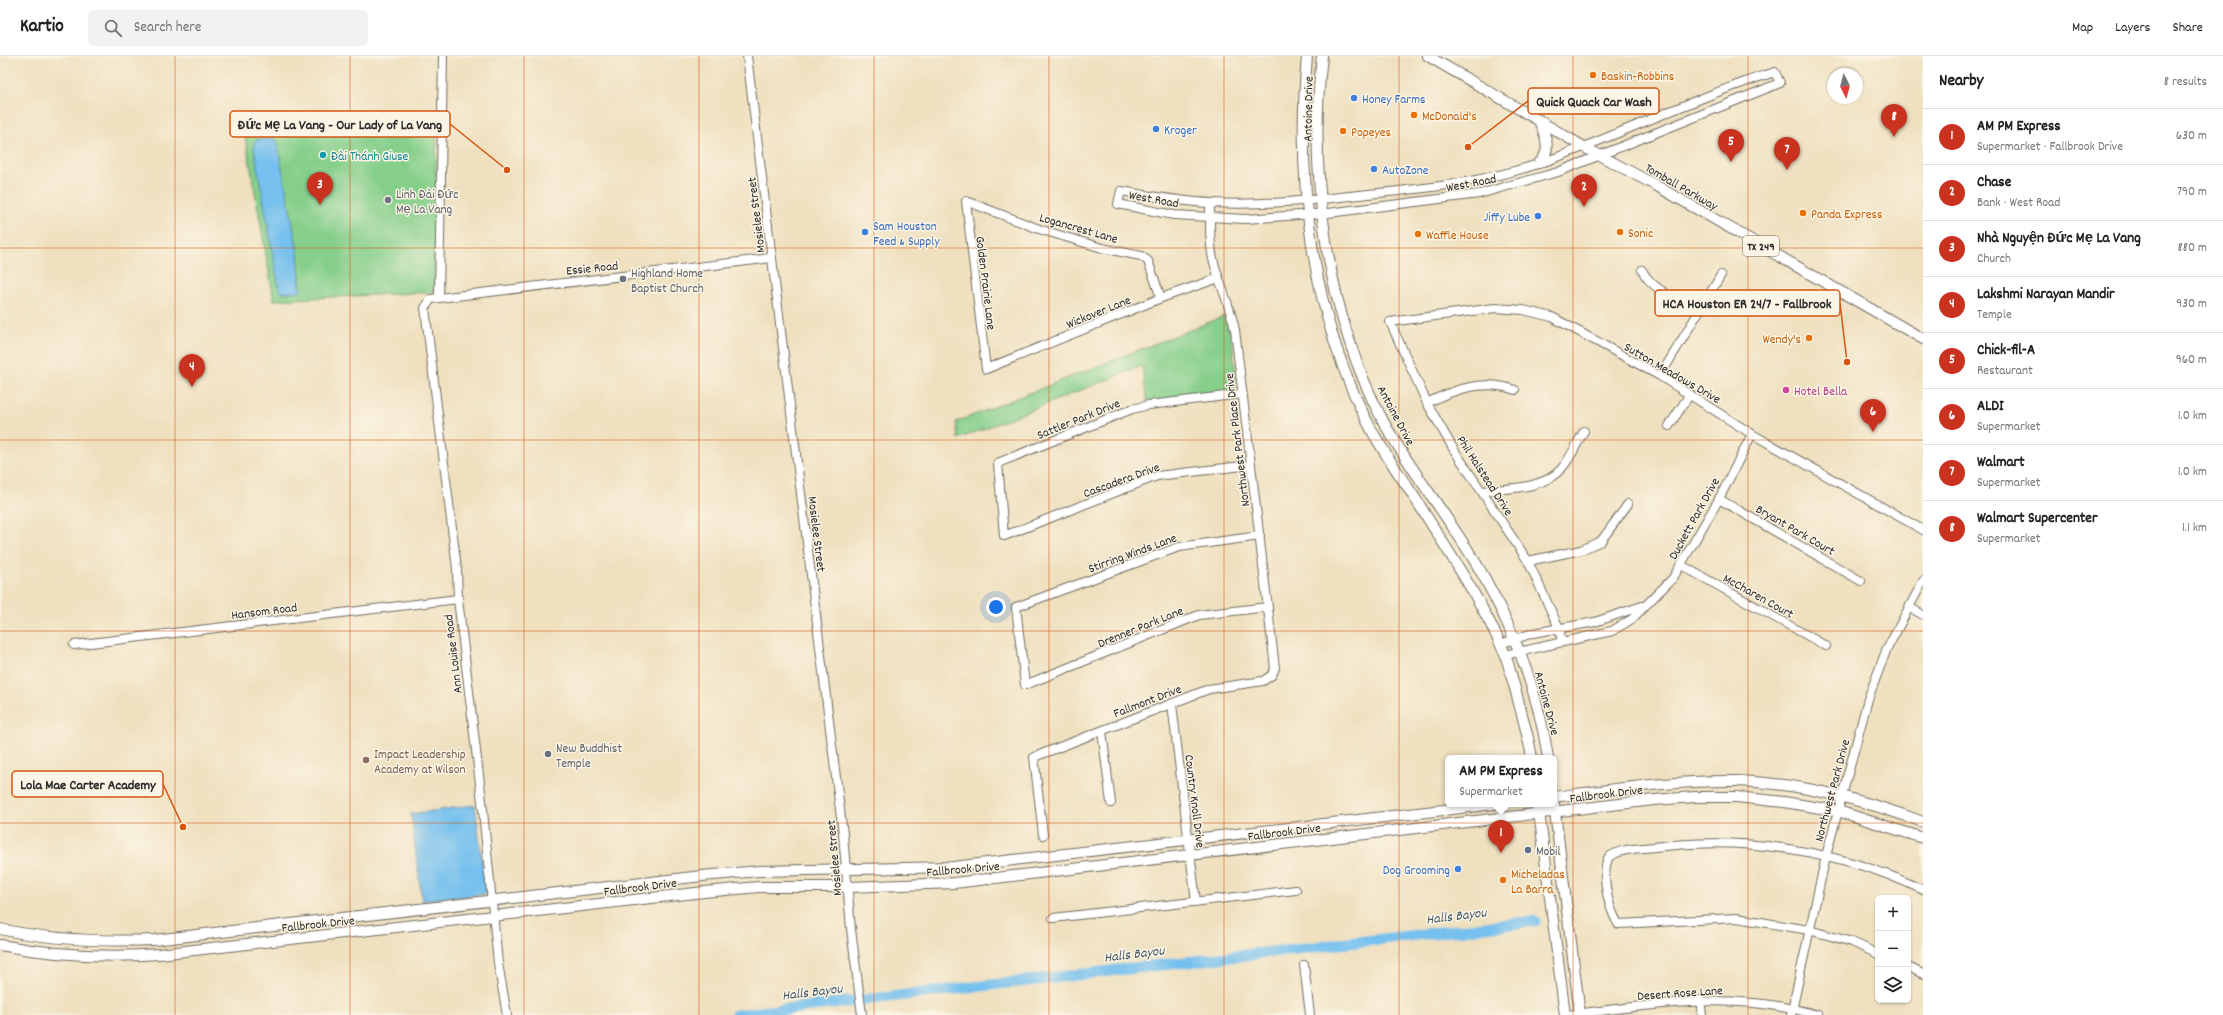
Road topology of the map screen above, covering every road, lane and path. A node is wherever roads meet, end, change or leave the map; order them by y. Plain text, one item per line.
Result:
1 (443, 56) edge
2 (747, 56) edge
3 (1307, 56) edge
4 (1322, 56) edge
5 (1428, 56) edge
6 (1318, 107) junction
7 (1303, 108) junction
8 (1539, 120) junction
9 (1584, 147) junction
10 (1599, 155) junction
11 (1539, 163) junction
12 (1440, 187) junction
13 (1322, 199) junction
14 (1307, 200) junction
15 (1443, 200) junction
16 (966, 201) joint
17 (1210, 203) junction
18 (1323, 213) junction
19 (1308, 214) junction
20 (1210, 218) junction
21 (772, 258) junction
22 (1642, 270) dead end
23 (1721, 275) dead end
24 (1219, 278) junction
25 (439, 297) junction
26 (1162, 298) junction
27 (1699, 311) junction
28 (1390, 322) joint
29 (1923, 338) edge
30 (1357, 362) junction
31 (1342, 367) junction
32 (986, 369) joint
33 (1660, 376) junction
34 (1515, 390) dead end
35 (1242, 394) junction
36 (1690, 394) junction
37 (1427, 403) junction
38 (1669, 426) dead end
39 (1584, 431) dead end
40 (1752, 434) junction
41 (1251, 465) junction
42 (1482, 491) junction
43 (1719, 499) junction
44 (1628, 504) dead end
45 (1445, 518) junction
46 (1432, 526) junction
47 (1923, 530) edge
48 (1004, 536) joint
49 (1260, 536) junction
50 (1528, 561) junction
51 (1681, 565) junction
52 (1861, 581) dead end
53 (1923, 582) edge
54 (458, 599) junction
55 (1645, 605) junction
56 (1268, 607) junction
57 (1909, 607) junction
58 (1923, 615) edge
59 (1559, 628) junction
60 (1514, 639) junction
61 (1562, 642) junction
62 (1500, 644) junction
63 (74, 645) dead end
64 (1826, 646) dead end
65 (1520, 652) junction
66 (1505, 655) junction
67 (1272, 676) joint
68 (1025, 685) joint
69 (1172, 704) junction
70 (1102, 731) junction
71 (1532, 755) edge
72 (1548, 755) edge
73 (1842, 796) junction
74 (1557, 797) edge
75 (1111, 803) dead end
76 (1469, 807) edge
77 (1554, 808) edge
78 (1539, 809) edge
79 (1838, 811) junction
80 (1382, 817) junction
81 (1923, 822) edge
82 (1384, 832) junction
83 (1043, 835) dead end
84 (1923, 838) edge
85 (1189, 839) junction
86 (1191, 855) junction
87 (1826, 856) junction
88 (847, 871) junction
89 (849, 887) junction
90 (1296, 890) dead end
91 (1923, 890) edge
92 (492, 900) junction
93 (1196, 902) junction
94 (494, 916) junction
95 (1053, 918) dead end
96 (0, 929) edge
97 (244, 929) junction
98 (1809, 930) junction
99 (122, 941) junction
100 (246, 944) junction
101 (0, 945) edge
102 (1875, 953) edge
103 (122, 957) junction
104 (1304, 965) dead end
105 (1911, 968) edge
106 (1923, 974) edge
107 (1700, 1000) junction
108 (1792, 1011) edge
109 (1623, 1012) edge
110 (1580, 1014) edge
111 (507, 1015) edge
112 (862, 1015) edge
113 (1310, 1015) edge
114 (1566, 1015) edge
115 (1702, 1015) edge
116 (1818, 1015) edge

1 - 25 street
2 - 21 street, Mosielee Street
3 - 7 main road, Antoine Drive
4 - 6 main road, Antoine Drive
5 - 8 main road, Tomball Parkway / TX 249
6 - 7 main road
6 - 13 main road, Antoine Drive
7 - 14 main road, Antoine Drive
8 - 9 main road, Tomball Parkway / TX 249
8 - 11 main road
9 - 10 main road, Tomball Parkway / TX 249
9 - 10 street, West Road
9 - 11 street, West Road
10 - 15 street, West Road
10 - 29 main road, Tomball Parkway / TX 249
11 - 12 street, West Road
12 - 13 street, West Road
12 - 15 street
13 - 14 street, West Road
13 - 18 main road, Antoine Drive
14 - 17 street, West Road
14 - 19 main road, Antoine Drive
15 - 18 street, West Road
16 - 26 street, Logancrest Lane
16 - 32 street, Golden Prairie Lane
17 - 20 street, Northwest Park Place Drive
17 - 20 street, West Road
18 - 19 street, West Road
18 - 30 main road, Antoine Drive
19 - 20 street, West Road
19 - 31 main road, Antoine Drive
20 - 24 street, Northwest Park Place Drive
21 - 25 street, Essie Road
21 - 88 street, Mosielee Street
22 - 27 street
23 - 27 street
24 - 26 street, Wickover Lane
24 - 35 street, Northwest Park Place Drive
25 - 54 street, Ann Louise Road
26 - 32 street, Wickover Lane
27 - 33 street
28 - 33 street, Sutton Meadows Drive
28 - 37 street, Phil Halstead Drive
30 - 31 main road
30 - 45 main road, Antoine Drive
31 - 46 main road, Antoine Drive
33 - 36 street, Sutton Meadows Drive
34 - 37 street
35 - 41 street, Northwest Park Place Drive
35 - 48 street, Sattler Park Drive
36 - 38 street
36 - 40 street, Sutton Meadows Drive
37 - 42 street, Phil Halstead Drive
39 - 42 street
40 - 43 street, Duckett Park Drive
40 - 47 street, Sutton Meadows Drive
41 - 48 street, Cascadera Drive
41 - 49 street, Northwest Park Place Drive
42 - 50 street, Phil Halstead Drive
43 - 51 street, Duckett Park Drive
43 - 52 street, Bryant Park Court
44 - 50 street
45 - 46 main road
45 - 60 main road, Antoine Drive
46 - 62 main road, Antoine Drive
49 - 56 street, Northwest Park Place Drive
49 - 68 street, Stirring Winds Lane
50 - 59 street, Phil Halstead Drive
51 - 55 street, Duckett Park Drive
51 - 64 street, McCharen Court
53 - 57 street, Northwest Park Drive
54 - 63 street, Hansom Road
54 - 92 street, Ann Louise Road
55 - 59 street, Duckett Park Drive
55 - 61 street, Duckett Park Drive
56 - 67 street, Northwest Park Place Drive
56 - 68 street, Drenner Park Lane
57 - 58 street
57 - 73 street, Northwest Park Drive
59 - 60 street, Duckett Park Drive
59 - 61 street, Phil Halstead Drive
60 - 62 street, Duckett Park Drive
60 - 65 main road, Antoine Drive
61 - 65 street, Duckett Park Drive
62 - 66 main road, Antoine Drive
65 - 66 street, Duckett Park Drive
65 - 72 main road, Antoine Drive
66 - 71 main road, Antoine Drive
67 - 69 street, Fallmont Drive
69 - 70 street, Fallmont Drive
69 - 85 street, Country Knoll Drive
70 - 75 street
70 - 83 street, Fallmont Drive
73 - 74 main road, Fallbrook Drive
73 - 79 street, Northwest Park Drive
73 - 81 main road, Fallbrook Drive
76 - 80 main road, Fallbrook Drive
77 - 78 main road, Fallbrook Drive
77 - 79 main road, Fallbrook Drive
77 - 110 main road
78 - 82 main road, Fallbrook Drive
78 - 114 main road
79 - 84 main road, Fallbrook Drive
79 - 87 street, Northwest Park Drive
80 - 82 main road
80 - 85 main road, Fallbrook Drive
82 - 86 main road, Fallbrook Drive
85 - 86 street, Country Knoll Drive
85 - 88 main road, Fallbrook Drive
86 - 89 main road, Fallbrook Drive
86 - 93 street, Country Knoll Drive
87 - 91 street
87 - 98 street, Northwest Park Drive
87 - 98 street
88 - 89 street, Mosielee Street
88 - 92 main road, Fallbrook Drive
89 - 94 main road, Fallbrook Drive
89 - 112 street, Mosielee Street
90 - 93 street
92 - 94 street, Ann Louise Road
92 - 97 main road, Fallbrook Drive
93 - 95 street
94 - 100 main road, Fallbrook Drive
94 - 111 street, Ann Louise Road
96 - 99 main road, Fallbrook Drive
97 - 99 main road, Fallbrook Drive
97 - 100 main road
98 - 102 street
98 - 108 street, Northwest Park Drive
99 - 103 main road
100 - 103 main road, Fallbrook Drive
101 - 103 main road, Fallbrook Drive
104 - 113 street
105 - 106 street
107 - 108 street, Desert Rose Lane
107 - 109 street, Desert Rose Lane
107 - 115 street
108 - 116 street, Desert Rose Lane
109 - 110 street, Desert Rose Lane
110 - 114 street, Desert Rose Lane

